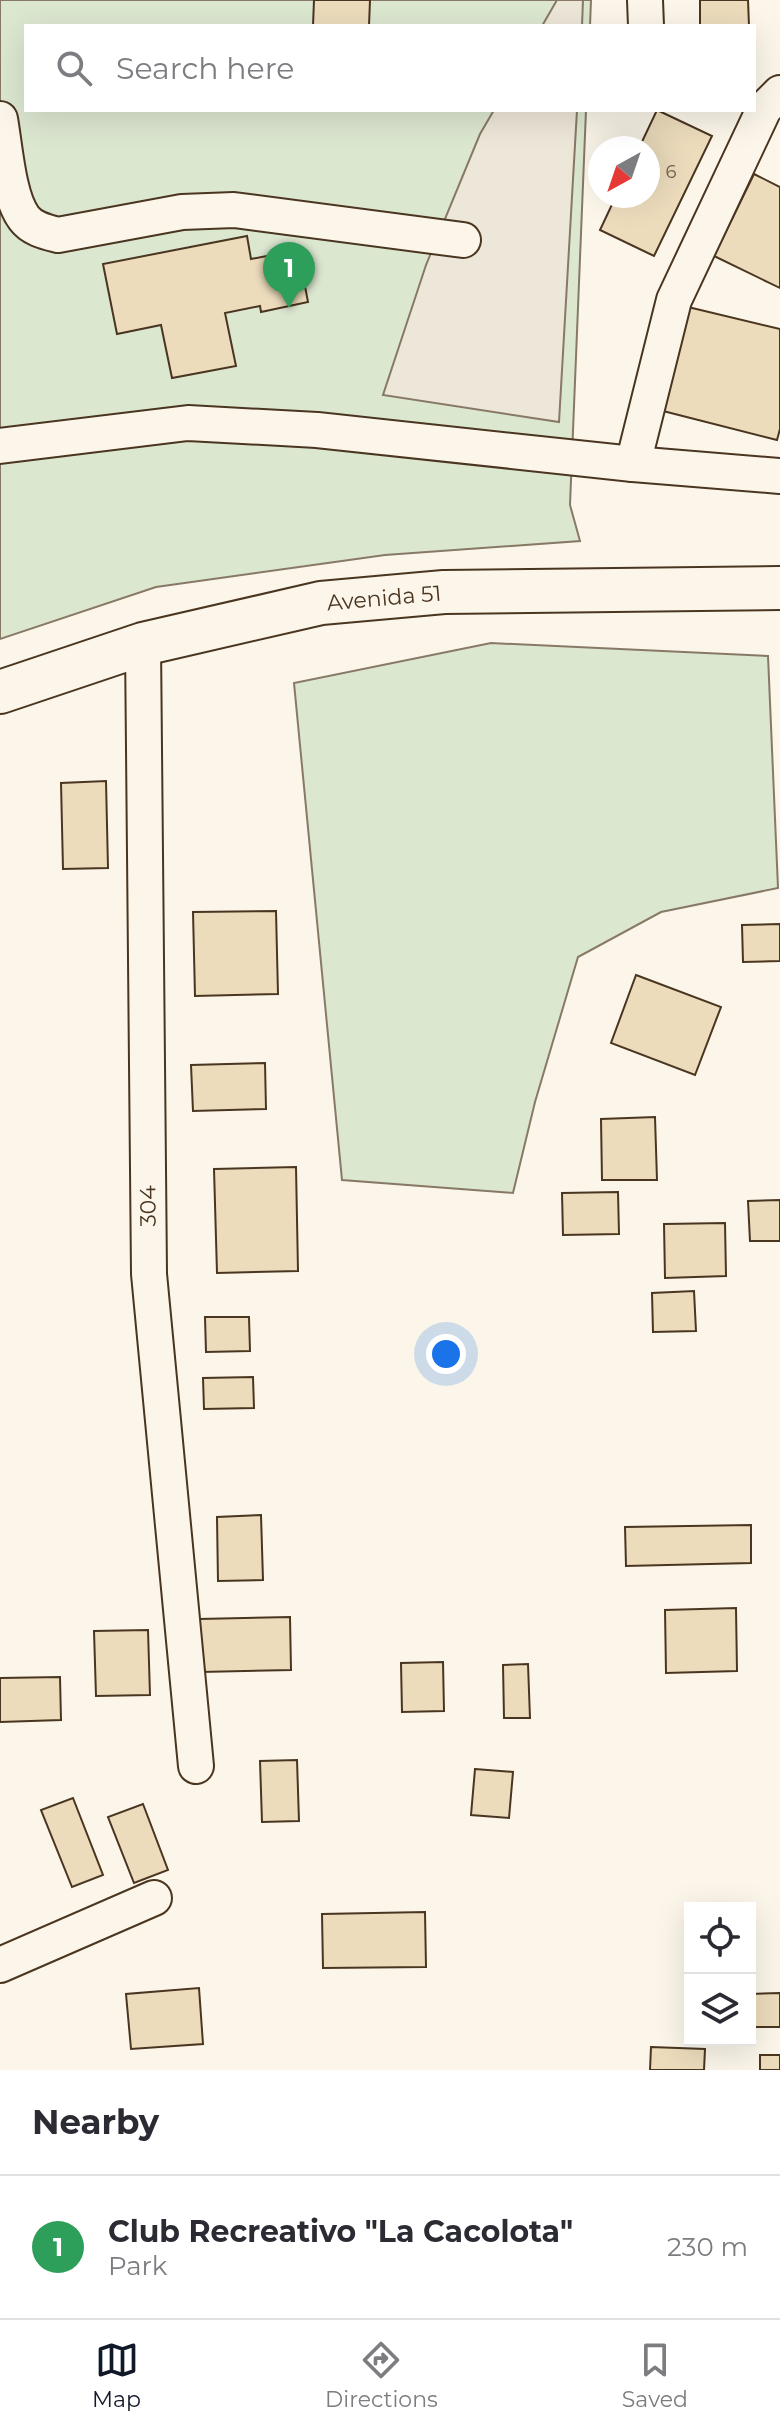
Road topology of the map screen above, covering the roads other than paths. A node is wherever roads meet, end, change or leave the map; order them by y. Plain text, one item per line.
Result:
1 (645, 0) edge
2 (646, 24) edge
3 (766, 103) edge
4 (0, 119) edge
5 (463, 240) dead end
6 (0, 446) edge
7 (633, 464) junction
8 (780, 476) edge
9 (780, 588) edge
10 (143, 644) junction
11 (0, 692) edge
12 (196, 1766) dead end
13 (154, 1898) dead end
14 (0, 1965) edge

1 - 2 street
3 - 7 street
4 - 5 street
6 - 7 street
7 - 8 street
9 - 10 main road, Avenida 51
10 - 11 main road, Avenida 51
10 - 12 street, 304
13 - 14 street

